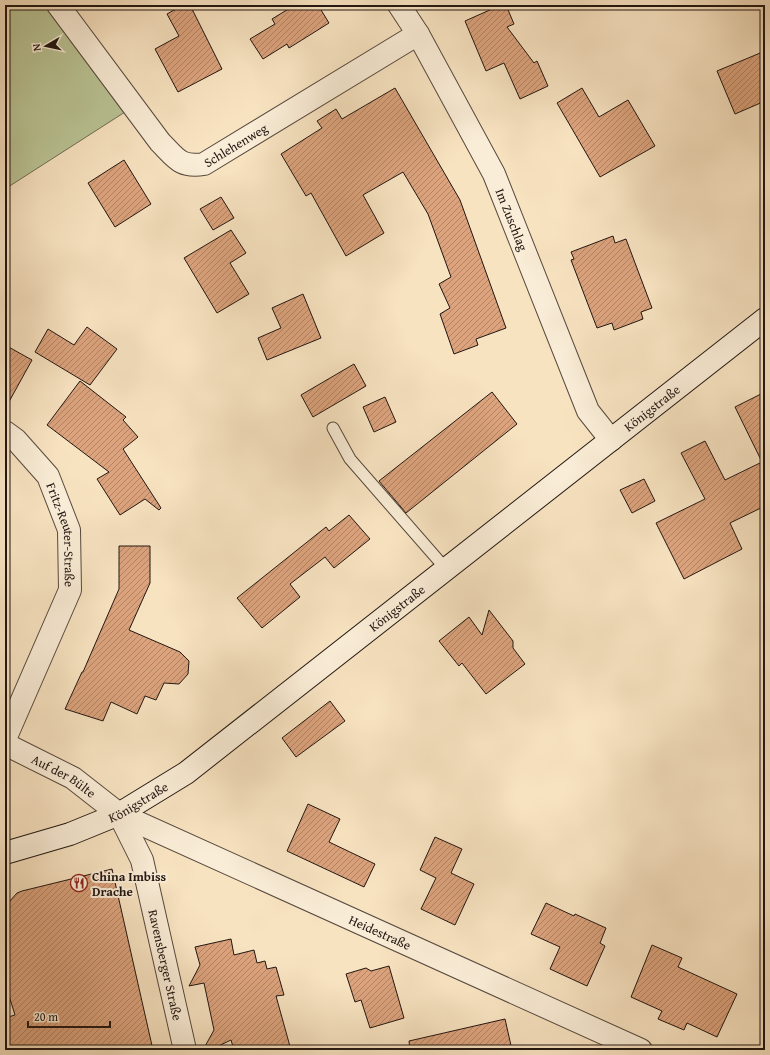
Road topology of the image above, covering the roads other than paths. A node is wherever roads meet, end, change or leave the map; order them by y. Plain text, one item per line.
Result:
1 (58, 5) edge
2 (399, 5) edge
3 (418, 34) junction
4 (765, 319) edge
5 (333, 428) dead end
6 (5, 432) edge
7 (610, 440) junction
8 (446, 569) junction
9 (5, 740) edge
10 (5, 744) edge
11 (119, 814) junction
12 (5, 853) edge
13 (185, 1050) edge
14 (641, 1050) edge

1 - 3 street, Schlehenweg
2 - 3 street, Im Zuschlag
3 - 7 street, Im Zuschlag
4 - 7 street, Königstraße
5 - 8 lane
6 - 9 street, Fritz-Reuter-Straße
7 - 8 street, Königstraße
8 - 11 street, Königstraße
10 - 11 street, Auf der Bülte
11 - 12 street, Königstraße
11 - 13 street, Ravensberger Straße
11 - 14 street, Heidestraße

